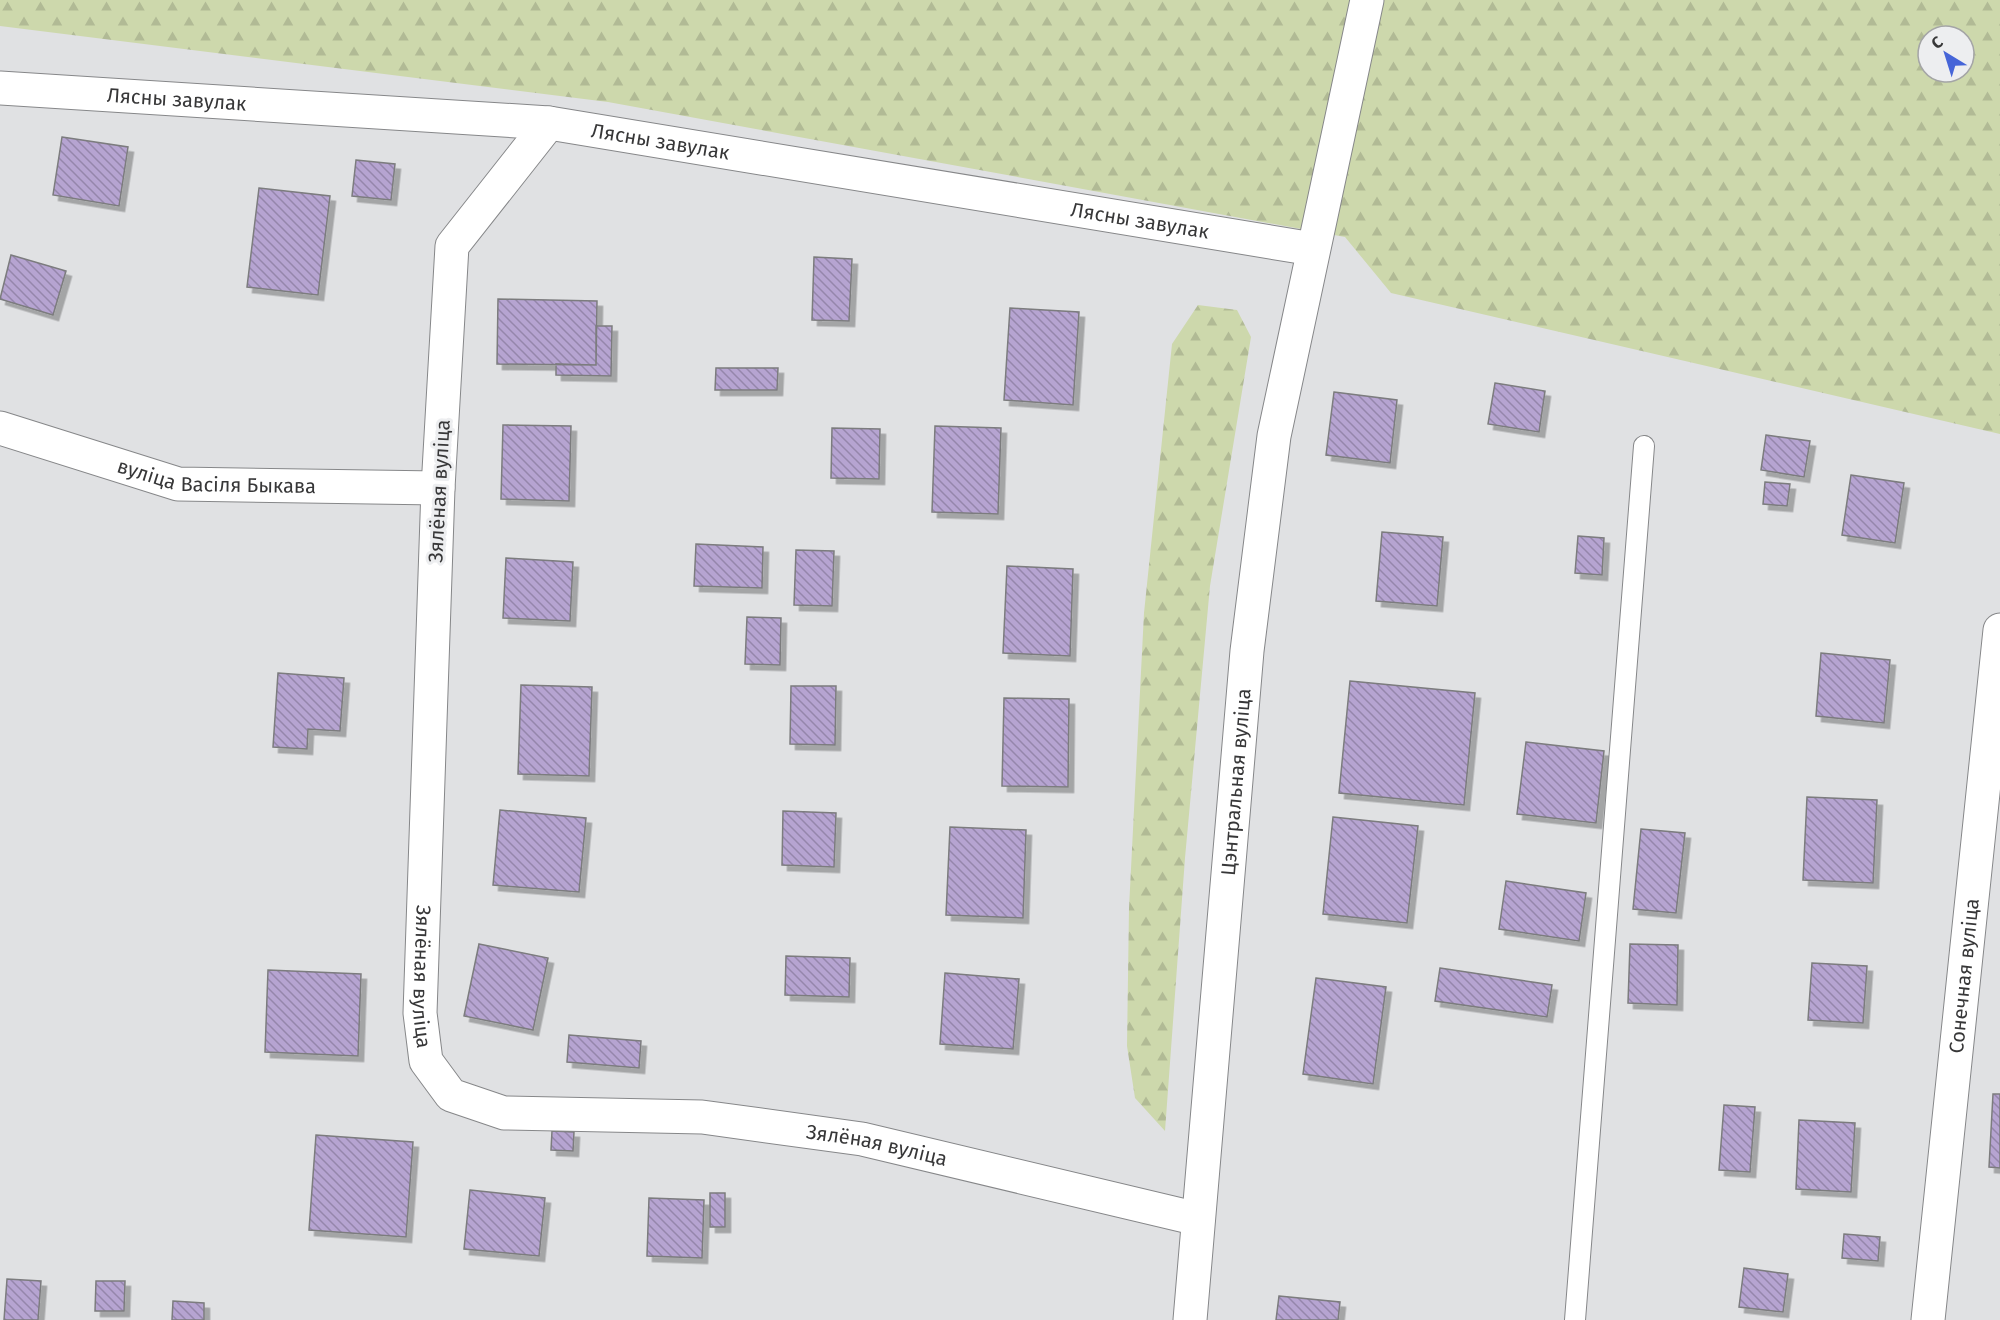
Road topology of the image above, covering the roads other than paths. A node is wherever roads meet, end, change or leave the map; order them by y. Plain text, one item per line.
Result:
1 (1367, 0) edge
2 (0, 88) edge
3 (549, 123) junction
4 (1313, 249) junction
5 (0, 428) edge
6 (1644, 446) dead end
7 (438, 488) junction
8 (2000, 630) edge
9 (1198, 1219) junction
10 (1190, 1320) edge
11 (1575, 1320) edge
12 (1928, 1320) edge

1 - 4 street, Цэнтральная вуліца
2 - 3 street, Лясны завулак
3 - 4 street, Лясны завулак
3 - 7 street, Зялёная вуліца
4 - 9 street, Цэнтральная вуліца
5 - 7 street, вуліца Васіля Быкава
6 - 11 lane
7 - 9 street, Зялёная вуліца
8 - 12 street, Сонечная вуліца
9 - 10 street, Цэнтральная вуліца

